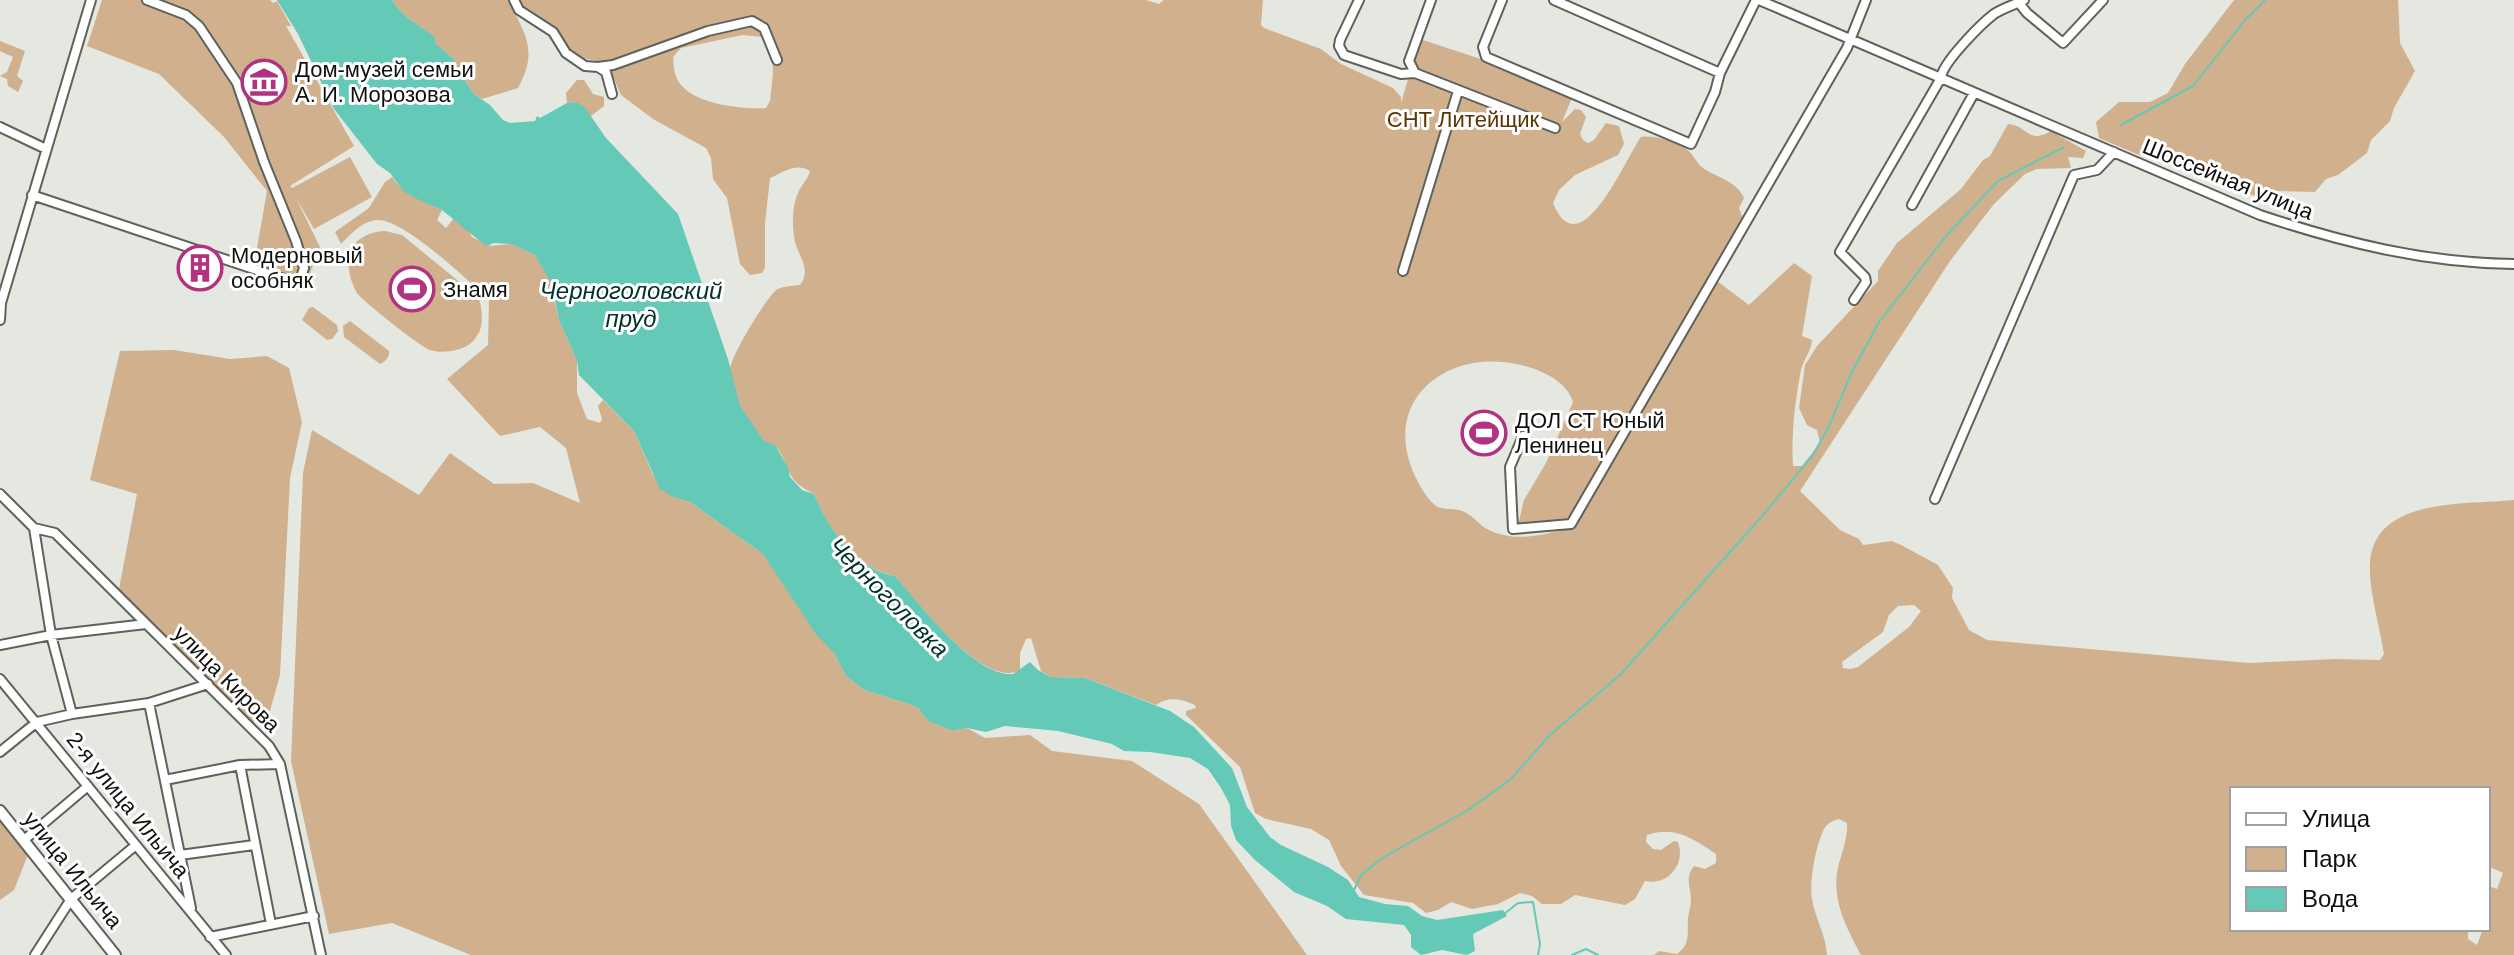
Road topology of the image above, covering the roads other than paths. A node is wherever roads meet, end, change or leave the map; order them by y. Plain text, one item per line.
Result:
1 (91, 0) edge
2 (147, 0) edge
3 (514, 0) edge
4 (1359, 0) edge
5 (1431, 0) edge
6 (1502, 0) edge
7 (1554, 0) edge
8 (1757, 0) edge
9 (1866, 0) edge
10 (2103, 0) edge
11 (2021, 1) edge
12 (1851, 39) junction
13 (777, 60) dead end
14 (598, 67) junction
15 (1415, 73) junction
16 (1720, 73) junction
17 (1941, 78) junction
18 (1458, 91) junction
19 (1974, 93) junction
20 (612, 94) dead end
21 (0, 127) edge
22 (1555, 128) dead end
23 (46, 149) junction
24 (2114, 152) junction
25 (32, 195) junction
26 (1912, 205) dead end
27 (2514, 264) edge
28 (1403, 271) dead end
29 (1854, 300) dead end
30 (0, 320) edge
31 (1523, 436) dead end
32 (0, 494) edge
33 (1935, 499) dead end
34 (34, 528) junction
35 (147, 624) junction
36 (51, 635) junction
37 (0, 645) edge
38 (0, 679) edge
39 (208, 684) junction
40 (149, 703) junction
41 (72, 714) junction
42 (37, 722) junction
43 (0, 752) edge
44 (280, 764) junction
45 (240, 765) junction
46 (165, 780) junction
47 (88, 786) junction
48 (0, 811) edge
49 (24, 840) junction
50 (136, 845) junction
51 (254, 845) junction
52 (180, 855) junction
53 (71, 899) junction
54 (192, 912) junction
55 (314, 916) junction
56 (271, 924) junction
57 (210, 937) junction
58 (35, 955) edge
59 (115, 955) edge
60 (226, 955) edge
61 (321, 955) edge

1 - 23 street
2 - 25 street
3 - 14 street
4 - 15 street
5 - 15 street
6 - 16 street
7 - 16 street
8 - 12 street, Шоссейная улица
8 - 16 street
9 - 12 street
10 - 11 street
11 - 17 street
12 - 17 street, Шоссейная улица
12 - 31 street
13 - 14 street
14 - 20 street
15 - 18 street
17 - 19 street, Шоссейная улица
17 - 29 street
18 - 22 street
18 - 28 street
19 - 24 street, Шоссейная улица
19 - 26 street
21 - 23 street
23 - 25 street
24 - 27 street, Шоссейная улица
24 - 33 street
25 - 30 street
32 - 34 street, улица Кирова
34 - 35 street, улица Кирова
34 - 36 street
35 - 36 street
35 - 39 street, улица Кирова
36 - 37 street
36 - 41 street
38 - 42 street, 2-я улица Ильича
39 - 40 street
39 - 44 street, улица Кирова
40 - 41 street
40 - 46 street
41 - 42 street
42 - 43 street
42 - 47 street, 2-я улица Ильича
44 - 45 street
44 - 55 street, улица Кирова
45 - 46 street
45 - 51 street
46 - 52 street
47 - 49 street
47 - 50 street, 2-я улица Ильича
48 - 49 main road, улица Ильича
49 - 53 main road, улица Ильича
50 - 53 street
50 - 54 street, 2-я улица Ильича
51 - 52 street
51 - 56 street
52 - 54 street
53 - 58 street
53 - 59 main road, улица Ильича
54 - 57 street, 2-я улица Ильича
55 - 56 street
55 - 61 street, улица Кирова
56 - 57 street
57 - 60 street, 2-я улица Ильича

